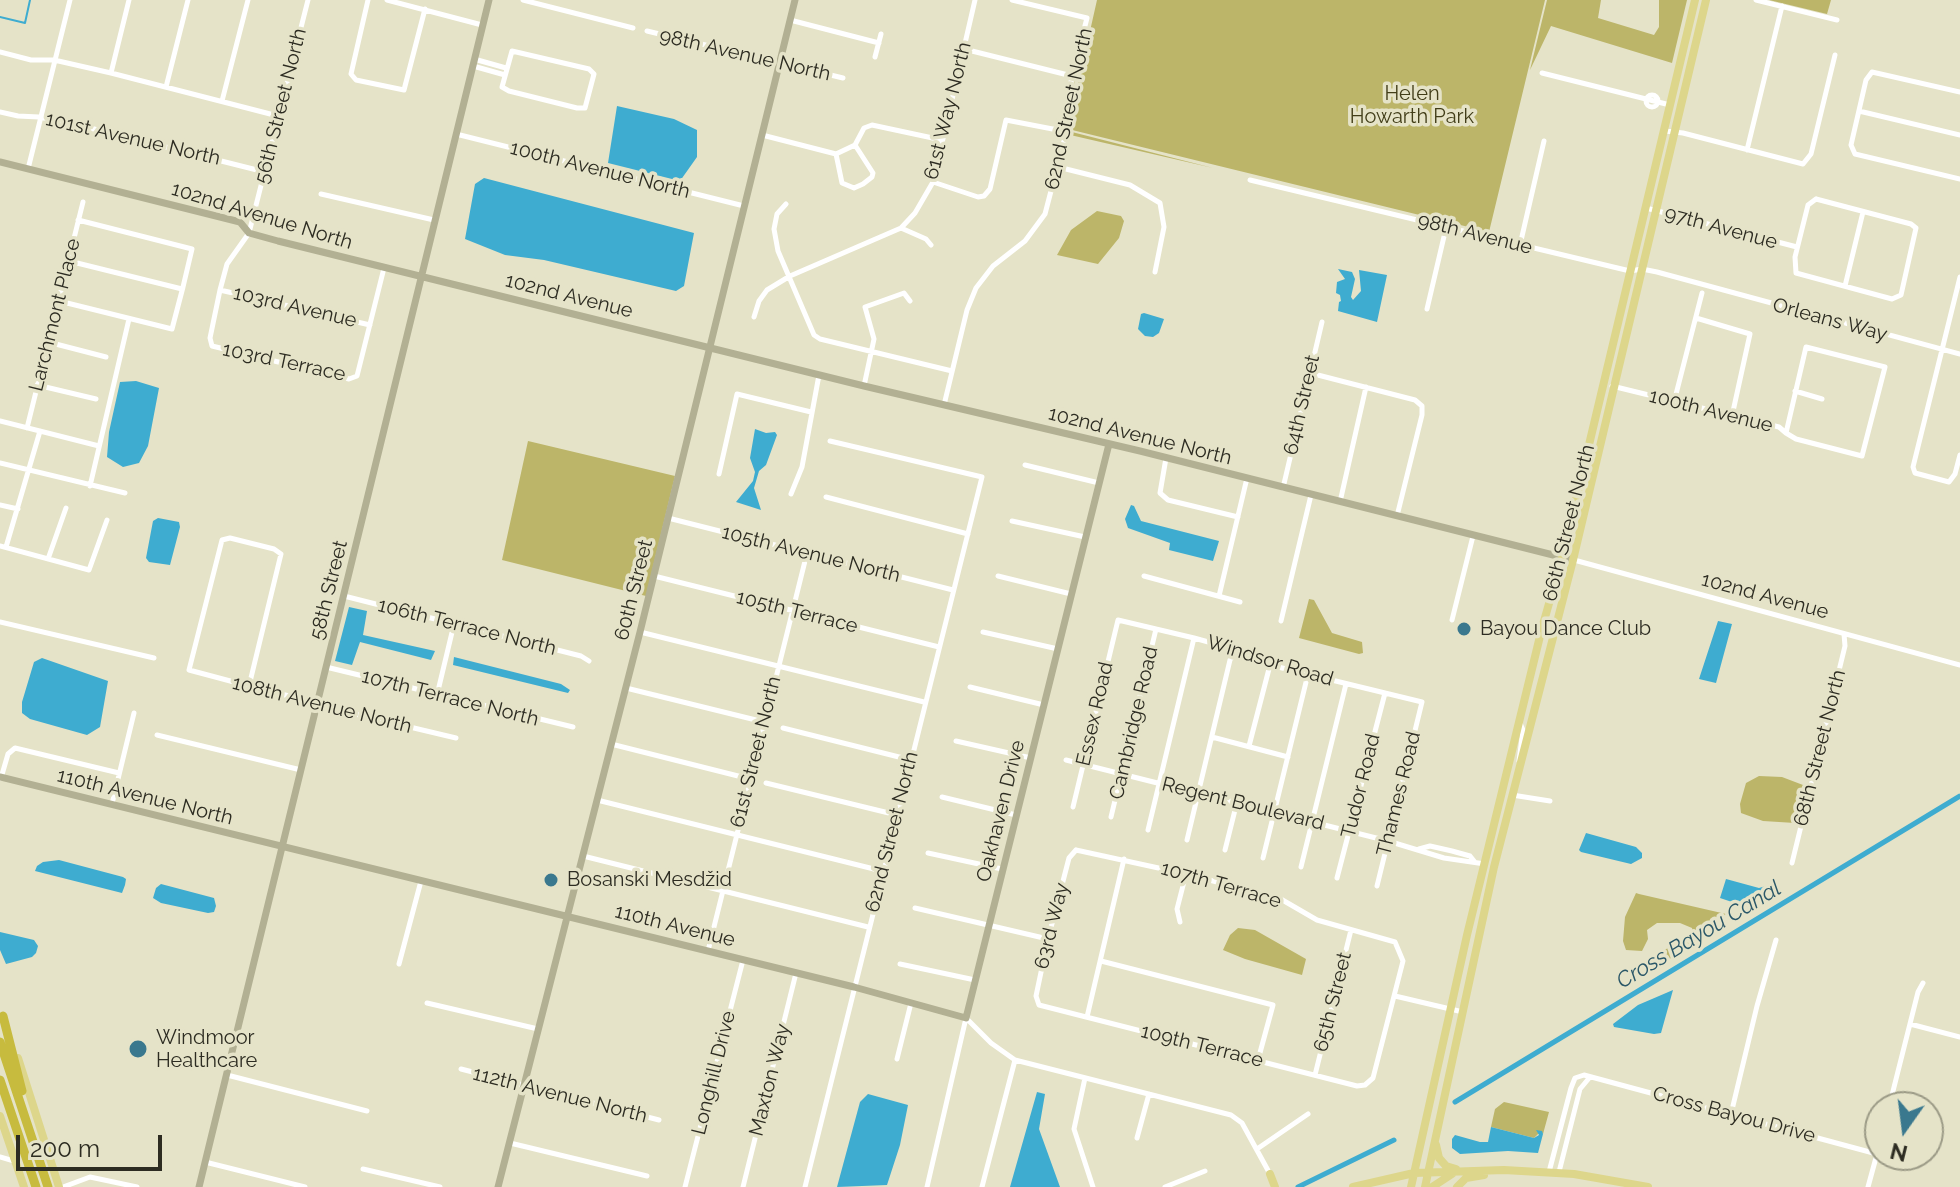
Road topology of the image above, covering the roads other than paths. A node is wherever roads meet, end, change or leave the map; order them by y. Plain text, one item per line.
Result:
1 (70, 0) edge
2 (129, 0) edge
3 (188, 0) edge
4 (248, 0) edge
5 (308, 0) edge
6 (368, 0) edge
7 (387, 0) edge
8 (489, 0) edge
9 (523, 0) edge
10 (795, 0) edge
11 (975, 0) edge
12 (1012, 0) edge
13 (1695, 0) edge
14 (1706, 0) edge
15 (1756, 0) edge
16 (1782, 6) junction
17 (425, 9) junction
18 (790, 20) junction
19 (1837, 20) dead end
20 (482, 25) junction
21 (633, 28) dead end
22 (647, 31) dead end
23 (881, 34) dead end
24 (879, 43) junction
25 (964, 49) junction
26 (0, 52) edge
27 (1835, 55) dead end
28 (875, 57) dead end
29 (54, 60) junction
30 (473, 62) junction
31 (779, 63) junction
32 (505, 72) junction
33 (111, 73) junction
34 (1542, 73) dead end
35 (1072, 76) junction
36 (843, 78) dead end
37 (166, 87) junction
38 (1960, 92) edge
39 (222, 101) junction
40 (1671, 105) junction
41 (1859, 111) junction
42 (0, 112) edge
43 (278, 116) junction
44 (39, 117) junction
45 (1063, 131) junction
46 (1669, 132) junction
47 (456, 134) junction
48 (762, 135) junction
49 (1960, 135) edge
50 (942, 140) junction
51 (1544, 141) dead end
52 (855, 145) junction
53 (1747, 150) junction
54 (836, 154) junction
55 (0, 162) edge
56 (1058, 167) junction
57 (28, 169) junction
58 (265, 172) junction
59 (1960, 179) edge
60 (1250, 180) dead end
61 (933, 182) junction
62 (321, 194) dead end
63 (83, 202) dead end
64 (786, 204) dead end
65 (744, 206) junction
66 (1646, 208) junction
67 (1656, 210) junction
68 (1863, 212) junction
69 (78, 220) junction
70 (434, 220) junction
71 (901, 228) junction
72 (1446, 228) junction
73 (249, 233) junction
74 (931, 245) dead end
75 (1520, 245) junction
76 (1797, 247) junction
77 (69, 261) junction
78 (384, 268) junction
79 (1642, 269) junction
80 (1630, 271) junction
81 (1155, 272) dead end
82 (422, 276) junction
83 (790, 276) junction
84 (1960, 277) edge
85 (1701, 284) joint
86 (1845, 286) junction
87 (182, 289) junction
88 (220, 290) junction
89 (1702, 293) dead end
90 (59, 301) junction
91 (910, 301) dead end
92 (1427, 309) dead end
93 (754, 317) dead end
94 (1696, 318) junction
95 (129, 319) junction
96 (1322, 322) dead end
97 (370, 325) junction
98 (48, 342) junction
99 (212, 346) joint
100 (709, 348) junction
101 (1942, 350) junction
102 (872, 352) junction
103 (1960, 354) edge
104 (106, 357) dead end
105 (952, 371) junction
106 (1310, 373) junction
107 (819, 375) junction
108 (37, 385) junction
109 (1604, 385) junction
110 (864, 386) junction
111 (1366, 387) junction
112 (1614, 387) junction
113 (1795, 391) junction
114 (96, 399) dead end
115 (1822, 399) dead end
116 (1674, 402) junction
117 (944, 406) junction
118 (811, 412) junction
119 (1732, 416) junction
120 (0, 421) edge
121 (27, 428) junction
122 (40, 431) junction
123 (1786, 433) junction
124 (830, 441) dead end
125 (1109, 444) junction
126 (99, 446) junction
127 (1960, 455) edge
128 (1166, 458) junction
129 (0, 463) edge
130 (1025, 465) dead end
131 (30, 471) junction
132 (719, 474) dead end
133 (1247, 478) junction
134 (1100, 483) junction
135 (90, 486) junction
136 (1282, 489) junction
137 (125, 493) dead end
138 (791, 494) dead end
139 (1311, 495) junction
140 (826, 497) dead end
141 (1340, 502) junction
142 (0, 505) edge
143 (66, 508) dead end
144 (18, 509) junction
145 (1397, 516) junction
146 (1238, 517) junction
147 (668, 518) junction
148 (107, 520) dead end
149 (1012, 521) dead end
150 (968, 534) junction
151 (1473, 536) junction
152 (1085, 537) junction
153 (3, 546) edge
154 (807, 553) junction
155 (1562, 558) junction
156 (48, 559) junction
157 (1573, 560) junction
158 (654, 576) junction
159 (998, 576) dead end
160 (1144, 576) dead end
161 (953, 590) junction
162 (1071, 594) junction
163 (344, 596) junction
164 (1219, 596) junction
165 (1240, 602) dead end
166 (792, 612) junction
167 (1118, 620) joint
168 (1452, 620) dead end
169 (1281, 621) dead end
170 (0, 622) edge
171 (454, 624) junction
172 (1156, 629) junction
173 (640, 632) junction
174 (983, 632) dead end
175 (1844, 633) junction
176 (1194, 638) junction
177 (939, 647) junction
178 (1058, 649) junction
179 (1234, 653) junction
180 (154, 658) dead end
181 (589, 661) dead end
182 (1270, 665) junction
183 (1960, 665) edge
184 (777, 666) junction
185 (326, 667) junction
186 (1308, 674) junction
187 (1346, 684) junction
188 (249, 686) junction
189 (970, 687) dead end
190 (626, 688) junction
191 (1385, 693) junction
192 (437, 695) junction
193 (924, 702) junction
194 (1422, 702) joint
195 (317, 705) junction
196 (1044, 705) junction
197 (134, 713) dead end
198 (1519, 721) junction
199 (764, 722) junction
200 (573, 727) dead end
201 (783, 728) dead end
202 (157, 735) dead end
203 (1212, 737) junction
204 (456, 738) dead end
205 (956, 741) dead end
206 (611, 744) junction
207 (1249, 746) junction
208 (1288, 757) junction
209 (1031, 758) junction
210 (911, 760) junction
211 (1066, 760) dead end
212 (1083, 764) junction
213 (301, 770) junction
214 (1518, 770) junction
215 (119, 773) junction
216 (1122, 773) junction
217 (1, 778) edge
218 (750, 779) junction
219 (766, 783) dead end
220 (1161, 784) junction
221 (1503, 787) junction
222 (1198, 794) junction
223 (1512, 795) junction
224 (942, 797) dead end
225 (597, 800) junction
226 (1550, 801) dead end
227 (1237, 802) junction
228 (111, 805) junction
229 (1073, 807) dead end
230 (1275, 812) junction
231 (897, 815) junction
232 (1016, 815) junction
233 (1111, 817) dead end
234 (1313, 822) junction
235 (1148, 830) dead end
236 (1350, 831) junction
237 (736, 835) junction
238 (1187, 840) dead end
239 (1388, 841) junction
240 (1500, 844) junction
241 (283, 845) junction
242 (1076, 850) joint
243 (1225, 850) dead end
244 (928, 853) dead end
245 (582, 856) junction
246 (1263, 858) dead end
247 (1124, 859) junction
248 (1792, 863) dead end
249 (1490, 865) junction
250 (1301, 867) dead end
251 (1002, 869) junction
252 (882, 871) junction
253 (1186, 874) junction
254 (1337, 878) dead end
255 (422, 880) junction
256 (1377, 886) dead end
257 (723, 891) junction
258 (915, 908) dead end
259 (566, 915) junction
260 (1180, 922) dead end
261 (988, 926) junction
262 (868, 927) junction
263 (1351, 930) junction
264 (1048, 939) junction
265 (1776, 940) dead end
266 (708, 951) junction
267 (743, 960) junction
268 (1101, 961) junction
269 (399, 964) dead end
270 (900, 964) dead end
271 (796, 973) junction
272 (975, 980) junction
273 (1923, 983) dead end
274 (854, 987) junction
275 (1395, 996) junction
276 (911, 1002) junction
277 (427, 1003) dead end
278 (1039, 1005) joint
279 (1449, 1009) junction
280 (1, 1012) edge
281 (1463, 1012) junction
282 (1087, 1017) junction
283 (966, 1018) junction
284 (1910, 1024) junction
285 (538, 1029) junction
286 (1960, 1037) edge
287 (0, 1042) edge
288 (897, 1059) dead end
289 (1015, 1060) junction
290 (1258, 1060) junction
291 (461, 1069) dead end
292 (227, 1075) junction
293 (1315, 1075) junction
294 (1085, 1078) junction
295 (0, 1080) edge
296 (524, 1085) junction
297 (1893, 1091) edge
298 (0, 1092) edge
299 (1149, 1094) junction
300 (367, 1111) dead end
301 (1308, 1114) dead end
302 (1731, 1114) junction
303 (0, 1116) edge
304 (659, 1120) dead end
305 (15, 1126) junction
306 (1137, 1138) dead end
307 (1435, 1142) junction
308 (9, 1143) junction
309 (509, 1143) junction
310 (35, 1149) junction
311 (1257, 1149) junction
312 (1864, 1150) edge
313 (0, 1155) edge
314 (15, 1161) junction
315 (205, 1162) junction
316 (363, 1169) dead end
317 (1504, 1170) junction
318 (1205, 1171) dead end
319 (1461, 1171) junction
320 (1428, 1172) junction
321 (1554, 1172) junction
322 (1414, 1173) junction
323 (1270, 1174) joint
324 (647, 1176) dead end
325 (1368, 1182) junction
326 (422, 1185) edge
327 (1426, 1186) edge
328 (24, 1187) edge
329 (36, 1187) edge
330 (48, 1187) edge
331 (61, 1187) edge
332 (137, 1187) edge
333 (199, 1187) edge
334 (305, 1187) edge
335 (440, 1187) edge
336 (498, 1187) edge
337 (685, 1187) edge
338 (743, 1187) edge
339 (805, 1187) edge
340 (927, 1187) edge
341 (982, 1187) edge
342 (1093, 1187) edge
343 (1165, 1187) edge
344 (1275, 1187) edge
345 (1353, 1187) edge
346 (1390, 1187) edge
347 (1411, 1187) edge
348 (1457, 1187) edge
349 (1648, 1187) edge

1 - 29 street
2 - 33 street
3 - 37 street
4 - 39 street
5 - 43 street, 56th Street North
6 - 17 street
7 - 17 street
8 - 20 street, 58th Street
9 - 21 street, 98th Avenue North
10 - 18 street, 60th Street
11 - 25 street, 61st Way North
12 - 35 street, 62nd Street North
13 - 40 main road, 66th Street North
14 - 46 main road, 66th Street North
15 - 16 street
16 - 19 street
16 - 53 street
17 - 20 street
18 - 24 street
18 - 31 street, 60th Street
20 - 30 street, 58th Street
22 - 31 street, 98th Avenue North
23 - 24 street
24 - 28 street
25 - 35 street
25 - 50 street, 61st Way North
26 - 29 street
27 - 53 street
29 - 33 street
29 - 44 street
30 - 32 street
30 - 47 street, 58th Street
31 - 36 street, 98th Avenue North
31 - 48 street, 60th Street
32 - 32 street
33 - 37 street
34 - 40 street
35 - 45 street, 62nd Street North
37 - 39 street
38 - 41 street
39 - 43 street
40 - 46 main road, 66th Street North
41 - 49 street
41 - 59 street
42 - 44 street, 101st Avenue North
43 - 58 street, 56th Street North
44 - 57 street
44 - 58 street, 101st Avenue North
45 - 56 street, 62nd Street North
45 - 61 street
46 - 53 street
46 - 66 main road, 66th Street North
46 - 67 main road, 66th Street North
47 - 65 street, 100th Avenue North
47 - 70 street, 58th Street
48 - 54 street
48 - 65 street, 60th Street
50 - 52 street
50 - 61 street, 61st Way North
51 - 75 street
52 - 54 street
52 - 54 street
55 - 57 street, 102nd Avenue North
56 - 81 street
56 - 105 street, 62nd Street North
57 - 73 street, 102nd Avenue North
58 - 73 street, 56th Street North
60 - 72 street, 98th Avenue
61 - 71 street, 61st Way North
62 - 70 street
63 - 69 street, Larchmont Place
64 - 83 street
65 - 100 street, 60th Street
66 - 67 street, 97th Avenue
66 - 80 main road, 66th Street North
67 - 76 street, 97th Avenue
67 - 79 main road, 66th Street North
68 - 76 street
68 - 86 street
68 - 86 street
69 - 77 street, Larchmont Place
69 - 87 street
70 - 82 street, 58th Street
71 - 74 street
71 - 83 street, 61st Way North
72 - 75 street, 98th Avenue
72 - 92 street
73 - 78 street, 102nd Avenue North
73 - 88 street, 56th Street North
75 - 80 street, 98th Avenue
76 - 86 street
77 - 87 street
77 - 90 street, Larchmont Place
78 - 82 street, 102nd Avenue North
78 - 97 street
79 - 80 street, 98th Avenue
79 - 85 street, 98th Avenue
79 - 112 main road, 66th Street North
80 - 109 main road, 66th Street North
82 - 100 street, 102nd Avenue
82 - 163 street, 58th Street
83 - 93 street, 61st Way North
83 - 102 street
84 - 101 street
85 - 101 street, Orleans Way
87 - 95 street
88 - 97 street, 103rd Avenue
88 - 99 street, 56th Street North
89 - 94 street
90 - 95 street
90 - 98 street, Larchmont Place
91 - 102 street
94 - 116 street
94 - 119 street
95 - 126 street
96 - 106 street, 64th Street
97 - 99 street, 103rd Terrace
98 - 104 street
98 - 108 street, Larchmont Place
100 - 107 street, 102nd Avenue North
100 - 147 street, 60th Street
101 - 103 street, Orleans Way
101 - 127 street
102 - 105 street
102 - 110 street
105 - 117 street, 62nd Street North
106 - 111 street
106 - 136 street, 64th Street
107 - 110 street, 102nd Avenue North
107 - 118 street
108 - 114 street
108 - 121 street, Larchmont Place
109 - 112 street, 100th Avenue
109 - 155 main road, 66th Street North
110 - 117 street, 102nd Avenue North
111 - 141 street
111 - 145 street
112 - 116 street, 100th Avenue
112 - 157 main road, 66th Street North
113 - 115 street
113 - 123 street
113 - 123 street, 100th Avenue
116 - 119 street, 100th Avenue
117 - 125 street, 102nd Avenue North
118 - 132 street
118 - 138 street
119 - 123 street, 100th Avenue
120 - 121 street
121 - 122 street
122 - 126 street
122 - 131 street
124 - 150 street, 62nd Street North
125 - 128 street, 102nd Avenue North
125 - 134 street, Oakhaven Drive
126 - 135 street
128 - 133 street, 102nd Avenue North
128 - 146 street
129 - 131 street
130 - 134 street
131 - 135 street
131 - 144 street
133 - 136 street, 102nd Avenue North
133 - 146 street
134 - 152 street, Oakhaven Drive
135 - 137 street
136 - 139 street, 102nd Avenue North
139 - 141 street, 102nd Avenue North
139 - 169 street
140 - 150 street
141 - 145 street, 102nd Avenue North
142 - 144 street
143 - 156 street
144 - 153 street
145 - 151 street, 102nd Avenue North
146 - 164 street
147 - 154 street, 105th Avenue North
147 - 158 street, 60th Street
148 - 156 street
149 - 152 street
150 - 161 street, 62nd Street North
151 - 155 street, 102nd Avenue North
151 - 168 street
152 - 162 street, Oakhaven Drive
153 - 156 street
154 - 161 street, 105th Avenue North
154 - 166 street, 61st Street North
155 - 157 street, 102nd Avenue
155 - 198 main road, 66th Street North
157 - 175 street, 102nd Avenue
157 - 214 main road, 66th Street North
158 - 166 street, 105th Terrace
158 - 173 street, 60th Street
159 - 162 street
160 - 164 street
161 - 177 street, 62nd Street North
162 - 178 street, Oakhaven Drive
163 - 171 street, 106th Terrace North
163 - 185 street, 58th Street
164 - 165 street
166 - 177 street, 105th Terrace
166 - 184 street, 61st Street North
167 - 172 street, Windsor Road
167 - 212 street, Essex Road
170 - 180 street
171 - 181 street, 106th Terrace North
171 - 192 street
172 - 176 street, Windsor Road
172 - 216 street, Cambridge Road
173 - 184 street
173 - 190 street, 60th Street
174 - 178 street
175 - 183 street, 102nd Avenue
175 - 248 street, 68th Street North
176 - 179 street, Windsor Road
176 - 220 street
177 - 193 street, 62nd Street North
178 - 196 street, Oakhaven Drive
179 - 182 street, Windsor Road
179 - 203 street
182 - 186 street, Windsor Road
182 - 207 street
184 - 193 street
184 - 199 street, 61st Street North
185 - 192 street, 107th Terrace North
185 - 195 street, 58th Street
186 - 187 street, Windsor Road
186 - 208 street
187 - 191 street, Windsor Road
187 - 234 street
188 - 188 street, 108th Avenue North
188 - 195 street, 108th Avenue North
189 - 196 street
190 - 199 street
190 - 206 street, 60th Street
191 - 194 street, Windsor Road
191 - 236 street, Tudor Road
192 - 200 street, 107th Terrace North
193 - 210 street, 62nd Street North
194 - 239 street, Thames Road
195 - 204 street, 108th Avenue North
195 - 213 street, 58th Street
196 - 209 street, Oakhaven Drive
197 - 215 street
198 - 214 street
198 - 221 main road, 66th Street North
199 - 218 street, 61st Street North
201 - 210 street
202 - 213 street
203 - 207 street
203 - 222 street
205 - 209 street
206 - 218 street
206 - 225 street, 60th Street
207 - 208 street
208 - 230 street
209 - 232 street, Oakhaven Drive
210 - 231 street, 62nd Street North
211 - 212 street, Regent Boulevard
212 - 216 street, Regent Boulevard
212 - 229 street, Essex Road
213 - 241 street, 58th Street
214 - 223 main road, 66th Street North
215 - 217 street
215 - 228 street
216 - 220 street, Regent Boulevard
216 - 233 street, Cambridge Road
217 - 228 street, 110th Avenue North
218 - 237 street, 61st Street North
219 - 231 street
220 - 222 street, Regent Boulevard
220 - 235 street
221 - 240 main road
221 - 249 main road, 66th Street North
222 - 227 street, Regent Boulevard
222 - 238 street
223 - 226 street
223 - 240 main road, 66th Street North
224 - 232 street
225 - 237 street
225 - 245 street, 60th Street
227 - 230 street, Regent Boulevard
227 - 243 street
228 - 241 street, 110th Avenue North
230 - 234 street, Regent Boulevard
230 - 246 street
231 - 252 street, 62nd Street North
232 - 251 street, Oakhaven Drive
234 - 236 street, Regent Boulevard
234 - 250 street
236 - 239 street, Regent Boulevard
236 - 254 street, Tudor Road
237 - 252 street
237 - 257 street, 61st Street North
239 - 249 street, Regent Boulevard
239 - 256 street, Thames Road
240 - 249 main road, 66th Street North
241 - 255 street, 110th Avenue
241 - 292 street, 58th Street
242 - 247 street, 107th Terrace
242 - 264 street, 63rd Way
244 - 251 street
245 - 257 street
245 - 259 street, 60th Street
247 - 253 street, 107th Terrace
247 - 268 street
249 - 279 main road, 66th Street North
249 - 281 main road, 66th Street North
251 - 261 street, Oakhaven Drive
252 - 262 street, 62nd Street North
253 - 260 street
253 - 263 street, 107th Terrace
255 - 259 street, 110th Avenue
255 - 269 street
257 - 262 street
257 - 266 street, 61st Street North
258 - 261 street
259 - 266 street, 110th Avenue
259 - 285 street, 60th Street
261 - 264 street
261 - 272 street, Oakhaven Drive
262 - 274 street, 62nd Street North
263 - 275 street, 107th Terrace
263 - 293 street, 65th Street
264 - 278 street, 63rd Way
265 - 302 street
266 - 267 street, 110th Avenue
267 - 271 street, 110th Avenue
267 - 337 street, Longhill Drive
268 - 282 street
268 - 290 street
270 - 272 street
271 - 274 street, 110th Avenue
271 - 338 street, Maxton Way
272 - 283 street, Oakhaven Drive
273 - 284 street
274 - 276 street, 110th Avenue
274 - 339 street, 62nd Street North
275 - 279 street
275 - 293 street, 109th Terrace
276 - 283 street, 110th Avenue
276 - 288 street
277 - 285 street
278 - 282 street, 109th Terrace
279 - 281 street
279 - 322 main road, 66th Street North
280 - 310 highway
280 - 331 main road
281 - 307 main road, 66th Street North
282 - 290 street, 109th Terrace
283 - 289 street
283 - 340 street, Oakhaven Drive
284 - 286 street
284 - 297 street
285 - 296 street, 60th Street
287 - 310 highway
289 - 294 street
289 - 341 street
290 - 293 street, 109th Terrace
291 - 296 street, 112th Avenue North
292 - 300 street
292 - 315 street, 58th Street
294 - 299 street
294 - 342 street
295 - 305 highway
296 - 304 street, 112th Avenue North
296 - 309 street, 60th Street
298 - 305 highway
299 - 306 street
299 - 311 street
301 - 311 street
302 - 312 street, Cross Bayou Drive
302 - 321 street, Cross Bayou Drive
303 - 308 main road
305 - 329 highway
307 - 319 main road
307 - 320 main road, 66th Street North
308 - 313 street
308 - 314 main road
309 - 324 street
309 - 336 street, 60th Street
310 - 330 highway
311 - 323 street
313 - 314 street
314 - 328 main road
315 - 333 street, 58th Street
315 - 334 street
316 - 326 street
317 - 319 main road
317 - 321 main road
317 - 348 main road
318 - 343 street
319 - 320 main road
319 - 327 main road
320 - 322 main road
320 - 327 main road, 66th Street North
321 - 349 main road
322 - 325 main road
322 - 347 main road, 66th Street North
323 - 344 main road
325 - 345 main road
325 - 346 main road
326 - 335 street
331 - 332 street

